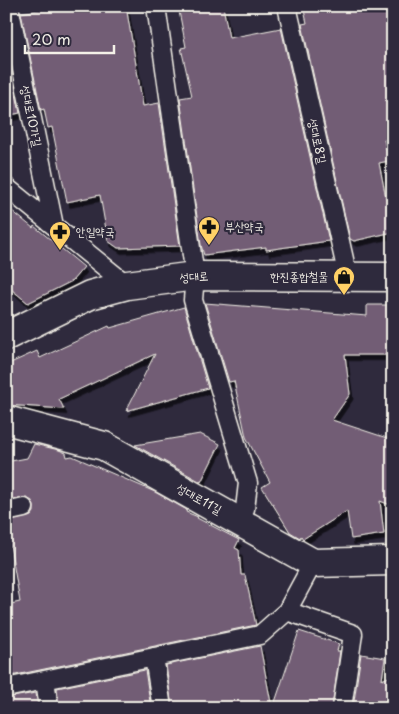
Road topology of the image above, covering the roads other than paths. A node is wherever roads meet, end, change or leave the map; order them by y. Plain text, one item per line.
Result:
1 (9, 6) edge
2 (156, 6) edge
3 (287, 6) edge
4 (6, 187) edge
5 (54, 226) junction
6 (195, 276) junction
7 (348, 276) junction
8 (393, 277) edge
9 (126, 285) junction
10 (9, 328) edge
11 (6, 420) edge
12 (237, 519) junction
13 (393, 561) edge
14 (313, 563) junction
15 (287, 612) junction
16 (154, 657) junction
17 (45, 680) junction
18 (6, 688) edge
19 (49, 708) edge
20 (162, 708) edge
21 (342, 708) edge

1 - 5 lane, 성대로10가길
2 - 6 lane
3 - 7 lane, 성대로8길
4 - 5 lane
5 - 9 lane
6 - 7 street, 성대로
6 - 9 street, 성대로
6 - 12 lane
7 - 8 street, 성대로
9 - 10 street, 성대로
11 - 12 street, 성대로11길
12 - 14 street, 성대로11길
13 - 14 street
14 - 15 lane
15 - 16 lane
15 - 21 lane
16 - 17 lane
16 - 20 lane
17 - 18 lane
17 - 19 lane

